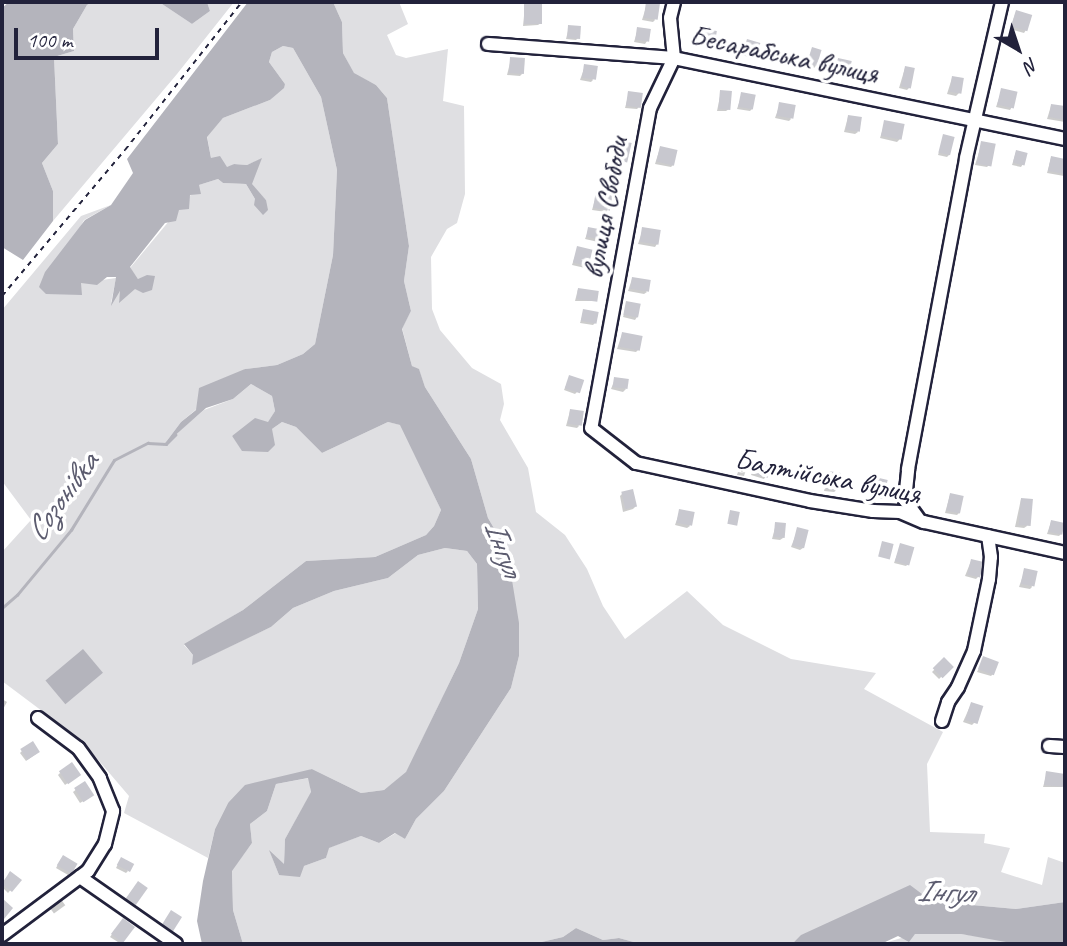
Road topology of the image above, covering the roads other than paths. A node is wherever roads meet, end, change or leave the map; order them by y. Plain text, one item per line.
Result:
1 (674, 2) edge
2 (1002, 2) edge
3 (488, 44) dead end
4 (674, 58) junction
5 (976, 121) junction
6 (1065, 139) edge
7 (591, 428) joint
8 (924, 522) junction
9 (988, 536) junction
10 (1065, 553) edge
11 (38, 718) dead end
12 (942, 721) dead end
13 (1049, 746) dead end
14 (1065, 747) edge
15 (80, 877) junction
16 (2, 935) edge
17 (176, 944) edge

1 - 4 street
2 - 5 street
3 - 4 street, Бесарабська вулиця
4 - 5 street, Бесарабська вулиця
4 - 7 street, вулиця Свободи
5 - 6 street, Бесарабська вулиця
5 - 8 street
7 - 8 street, Балтійська вулиця
8 - 9 street, Балтійська вулиця
9 - 10 street, Балтійська вулиця
9 - 12 street
11 - 15 street
13 - 14 street
15 - 16 street
15 - 17 street

